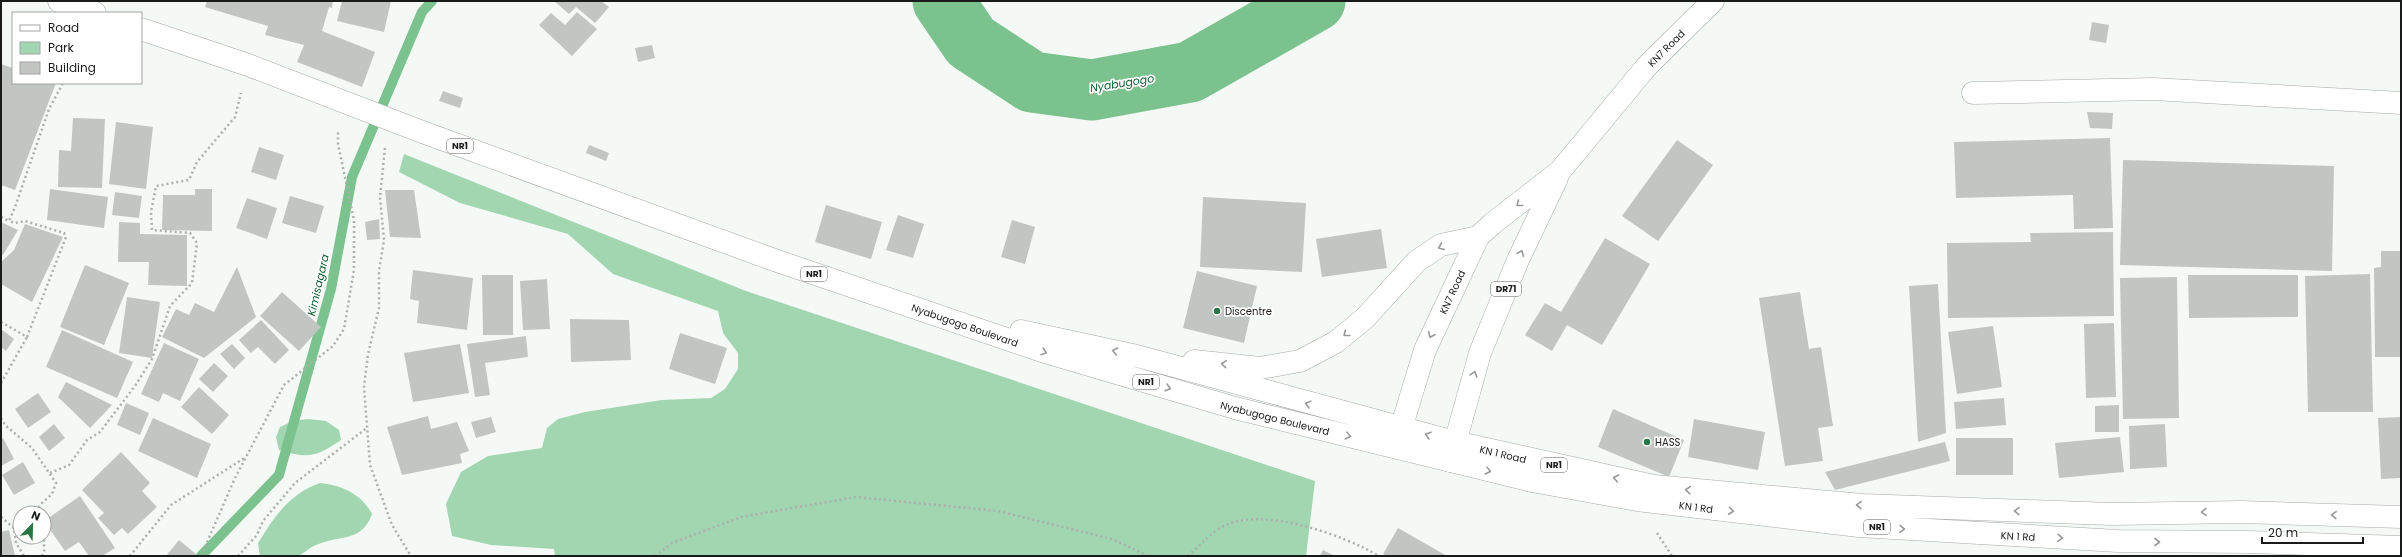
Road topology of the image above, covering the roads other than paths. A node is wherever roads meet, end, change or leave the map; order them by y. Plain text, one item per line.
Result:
1 (59, 1) edge
2 (1713, 1) edge
3 (92, 12) edge
4 (142, 29) edge
5 (1973, 93) dead end
6 (2401, 103) edge
7 (1560, 171) junction
8 (1478, 237) junction
9 (848, 286) junction
10 (1137, 356) junction
11 (1400, 427) junction
12 (1395, 448) junction
13 (1452, 452) junction
14 (1654, 486) joint
15 (1637, 500) joint
16 (2401, 517) edge
17 (2401, 547) edge

1 - 3 main road
2 - 7 main road, KN7 Road / DR71
4 - 9 main road, NR1
5 - 6 main road
7 -> 8 main road, KN7 Road / DR71
13 -> 7 main road, KN7 Road / DR71
8 -> 10 main road
8 -> 11 main road, KN7 Road / DR71
10 -> 9 main road, Nyabugogo Boulevard / NR1
9 -> 12 main road, Nyabugogo Boulevard / NR1
11 -> 10 main road, Nyabugogo Boulevard / NR1
11 - 12 main road, KN7 Road / DR71
13 -> 11 main road, KN 1 Road / NR1
12 - 13 main road, Nyabugogo Boulevard / NR1
14 -> 13 main road, KN 1 Road / NR1
13 -> 15 main road, Nyabugogo Boulevard / NR1
16 -> 14 main road, KN 1 Rd / NR1
15 -> 17 main road, KN 1 Rd / NR1

